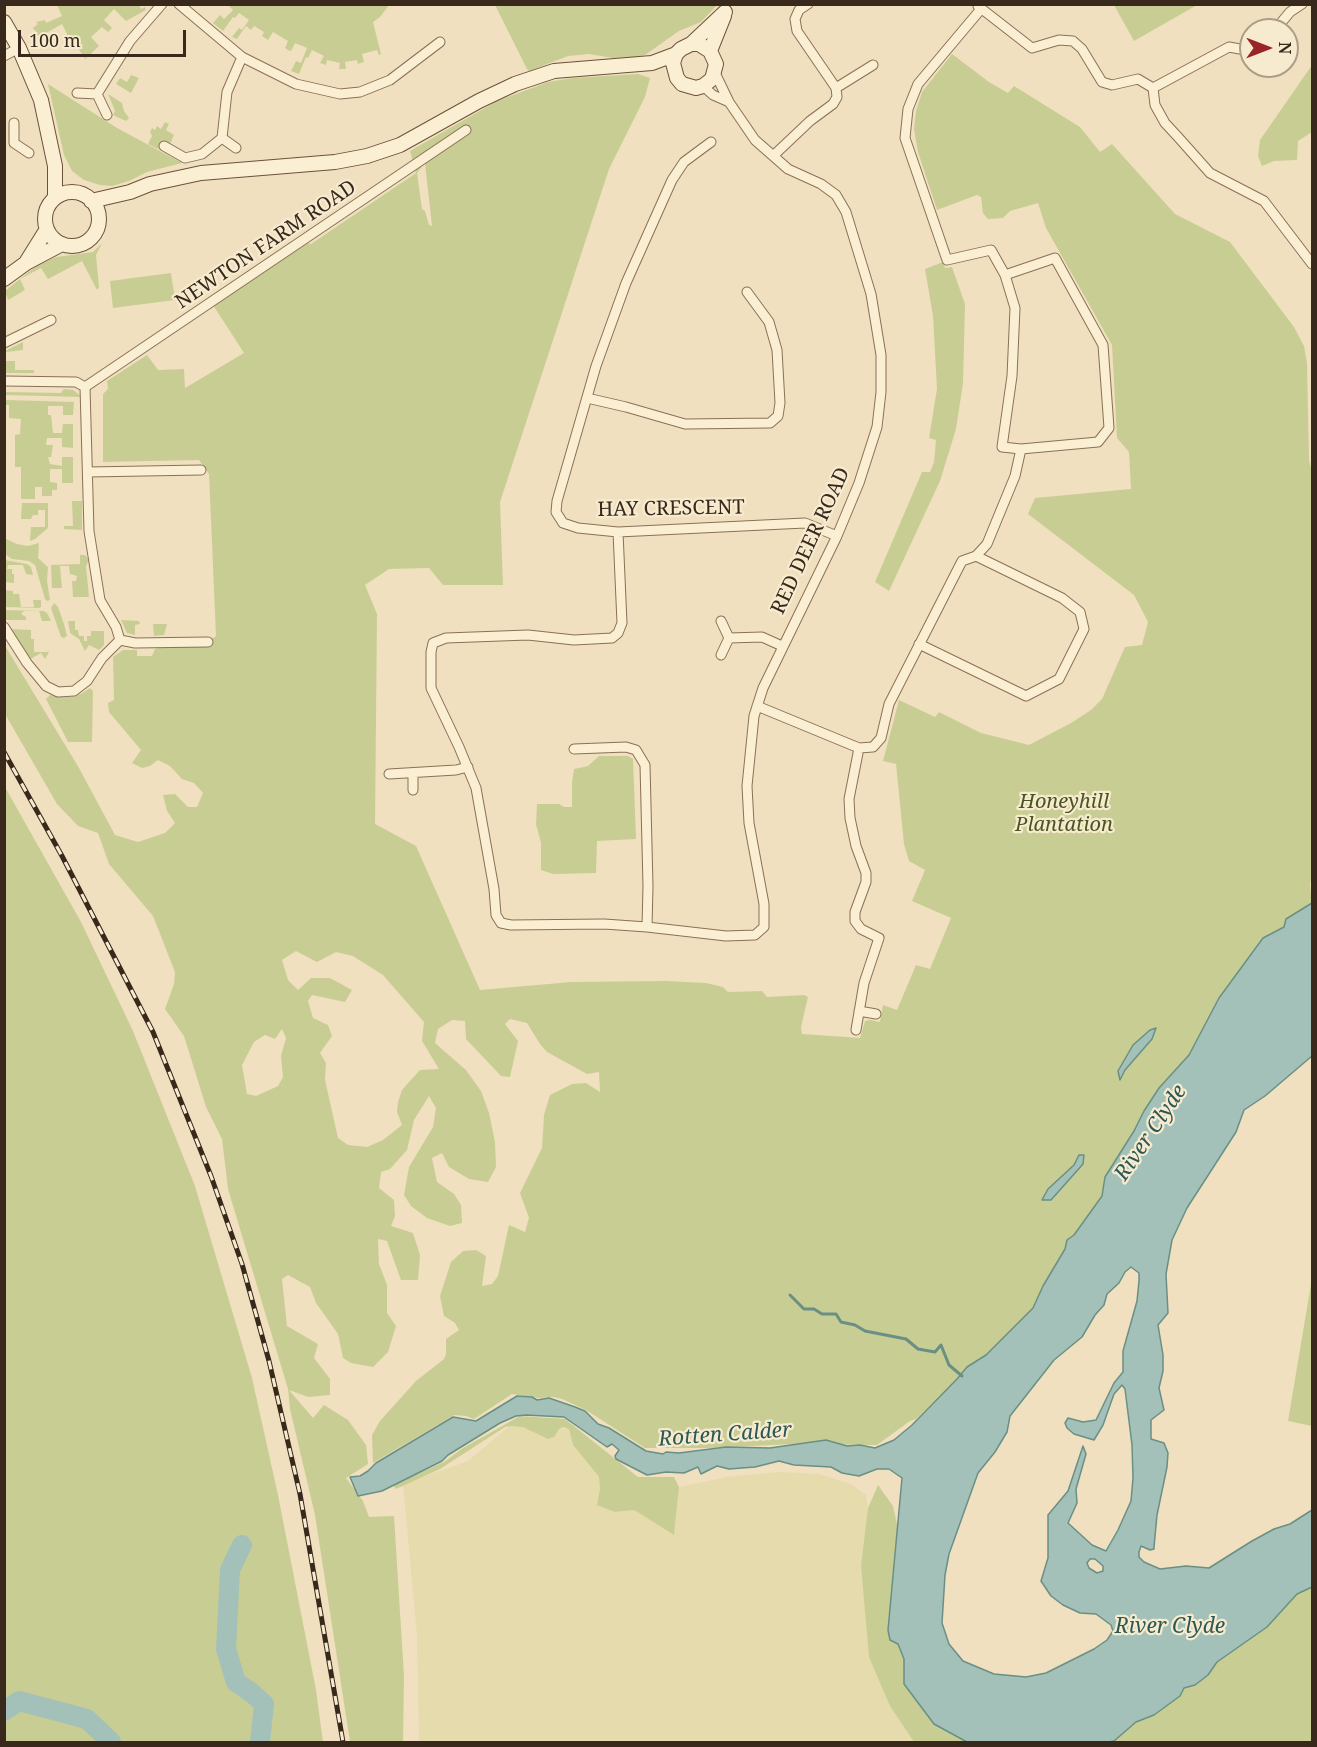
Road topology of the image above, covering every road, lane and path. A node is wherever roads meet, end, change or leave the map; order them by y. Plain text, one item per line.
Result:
1 (162, 4) edge
2 (179, 4) edge
3 (808, 4) edge
4 (1302, 4) edge
5 (979, 7) edge
6 (728, 8) edge
7 (1285, 18) edge
8 (4, 22) edge
9 (440, 42) dead end
10 (691, 44) junction
11 (19, 48) junction
12 (1239, 49) edge
13 (710, 51) junction
14 (676, 54) junction
15 (4, 56) edge
16 (242, 57) junction
17 (652, 63) junction
18 (873, 65) dead end
19 (715, 73) junction
20 (677, 78) junction
21 (703, 86) junction
22 (836, 88) junction
23 (1153, 88) junction
24 (77, 93) dead end
25 (97, 94) junction
26 (729, 102) junction
27 (106, 115) dead end
28 (14, 123) dead end
29 (465, 130) dead end
30 (222, 138) junction
31 (711, 142) dead end
32 (9, 145) edge
33 (165, 146) dead end
34 (237, 148) dead end
35 (29, 153) dead end
36 (773, 156) junction
37 (55, 166) junction
38 (75, 192) junction
39 (130, 192) junction
40 (55, 198) junction
41 (91, 201) junction
42 (99, 217) junction
43 (47, 229) junction
44 (62, 244) junction
45 (26, 263) junction
46 (1312, 264) edge
47 (1005, 276) junction
48 (4, 279) edge
49 (747, 292) dead end
50 (51, 320) dead end
51 (4, 343) edge
52 (4, 381) edge
53 (85, 387) junction
54 (587, 398) junction
55 (1021, 449) junction
56 (201, 470) dead end
57 (88, 472) junction
58 (618, 532) junction
59 (837, 536) junction
60 (976, 556) junction
61 (720, 621) dead end
62 (4, 627) edge
63 (729, 638) junction
64 (120, 640) junction
65 (208, 642) dead end
66 (919, 644) junction
67 (782, 646) junction
68 (721, 655) dead end
69 (757, 706) junction
70 (858, 748) junction
71 (574, 749) dead end
72 (468, 767) junction
73 (413, 773) junction
74 (389, 774) dead end
75 (413, 789) dead end
76 (647, 927) junction
77 (859, 1011) junction
78 (876, 1014) dead end
79 (856, 1030) dead end

1 - 25 street
2 - 16 street
3 - 22 street
4 - 7 street
5 - 23 street
5 - 47 street
6 - 10 street
6 - 13 street
8 - 11 street
9 - 16 street
10 - 13 street
10 - 14 street
11 - 15 street
11 - 37 street
12 - 23 street
13 - 19 street
14 - 17 street
14 - 20 street
16 - 30 street
17 - 20 street
17 - 39 street
18 - 22 street
19 - 21 street
19 - 26 street, RED DEER ROAD
20 - 21 street
21 - 26 street, RED DEER ROAD
22 - 36 street
23 - 46 street
24 - 25 street
25 - 27 street
26 - 36 street, RED DEER ROAD
28 - 32 street
29 - 53 street, NEWTON FARM ROAD
30 - 33 street
30 - 34 street
31 - 54 street, HAY CRESCENT
32 - 35 street
36 - 59 street, RED DEER ROAD
37 - 38 street
37 - 40 street
38 - 40 street
38 - 41 street
39 - 41 street
39 - 42 street
40 - 43 street
41 - 42 street
42 - 44 street
43 - 44 street
43 - 45 street
44 - 45 street
45 - 48 street
47 - 55 street
47 - 55 street
49 - 54 street
50 - 51 street
52 - 53 street
53 - 57 street
54 - 58 street, HAY CRESCENT
55 - 60 street
56 - 57 street
57 - 64 street
58 - 59 street, HAY CRESCENT
58 - 72 street
59 - 67 street, RED DEER ROAD
60 - 66 street
60 - 66 street
61 - 63 street
62 - 64 street
63 - 67 street
63 - 68 street
64 - 65 street
66 - 70 street
67 - 69 street, RED DEER ROAD
69 - 70 street
69 - 76 street, RED DEER ROAD
70 - 77 street
71 - 76 street
72 - 73 street
72 - 76 street
73 - 74 street
73 - 75 street
77 - 78 street
77 - 79 street

